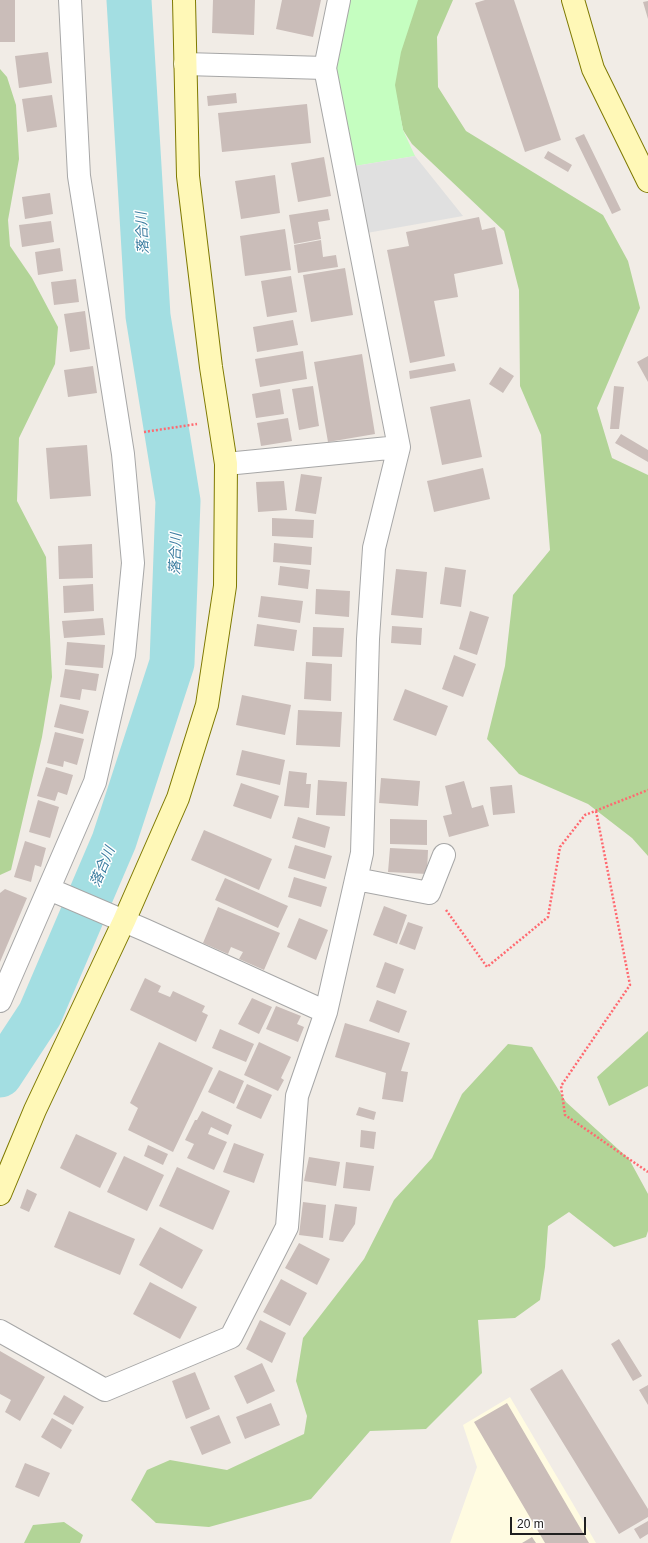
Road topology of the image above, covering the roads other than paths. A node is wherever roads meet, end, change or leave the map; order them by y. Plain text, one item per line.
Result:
1 (70, 0) edge
2 (184, 0) edge
3 (338, 0) edge
4 (573, 0) edge
5 (185, 64) junction
6 (325, 68) junction
7 (648, 181) edge
8 (399, 447) junction
9 (226, 464) junction
10 (444, 855) dead end
11 (356, 879) junction
12 (55, 892) junction
13 (116, 918) junction
14 (0, 1001) edge
15 (326, 1012) junction
16 (0, 1194) edge
17 (0, 1331) edge

1 - 12 street
2 - 5 street
3 - 6 street
4 - 7 street
5 - 6 street
5 - 9 street
6 - 8 street
8 - 9 street
8 - 11 street
9 - 13 street
10 - 11 street
11 - 15 street
12 - 13 street
12 - 14 street
13 - 15 street
13 - 16 street
15 - 17 street

